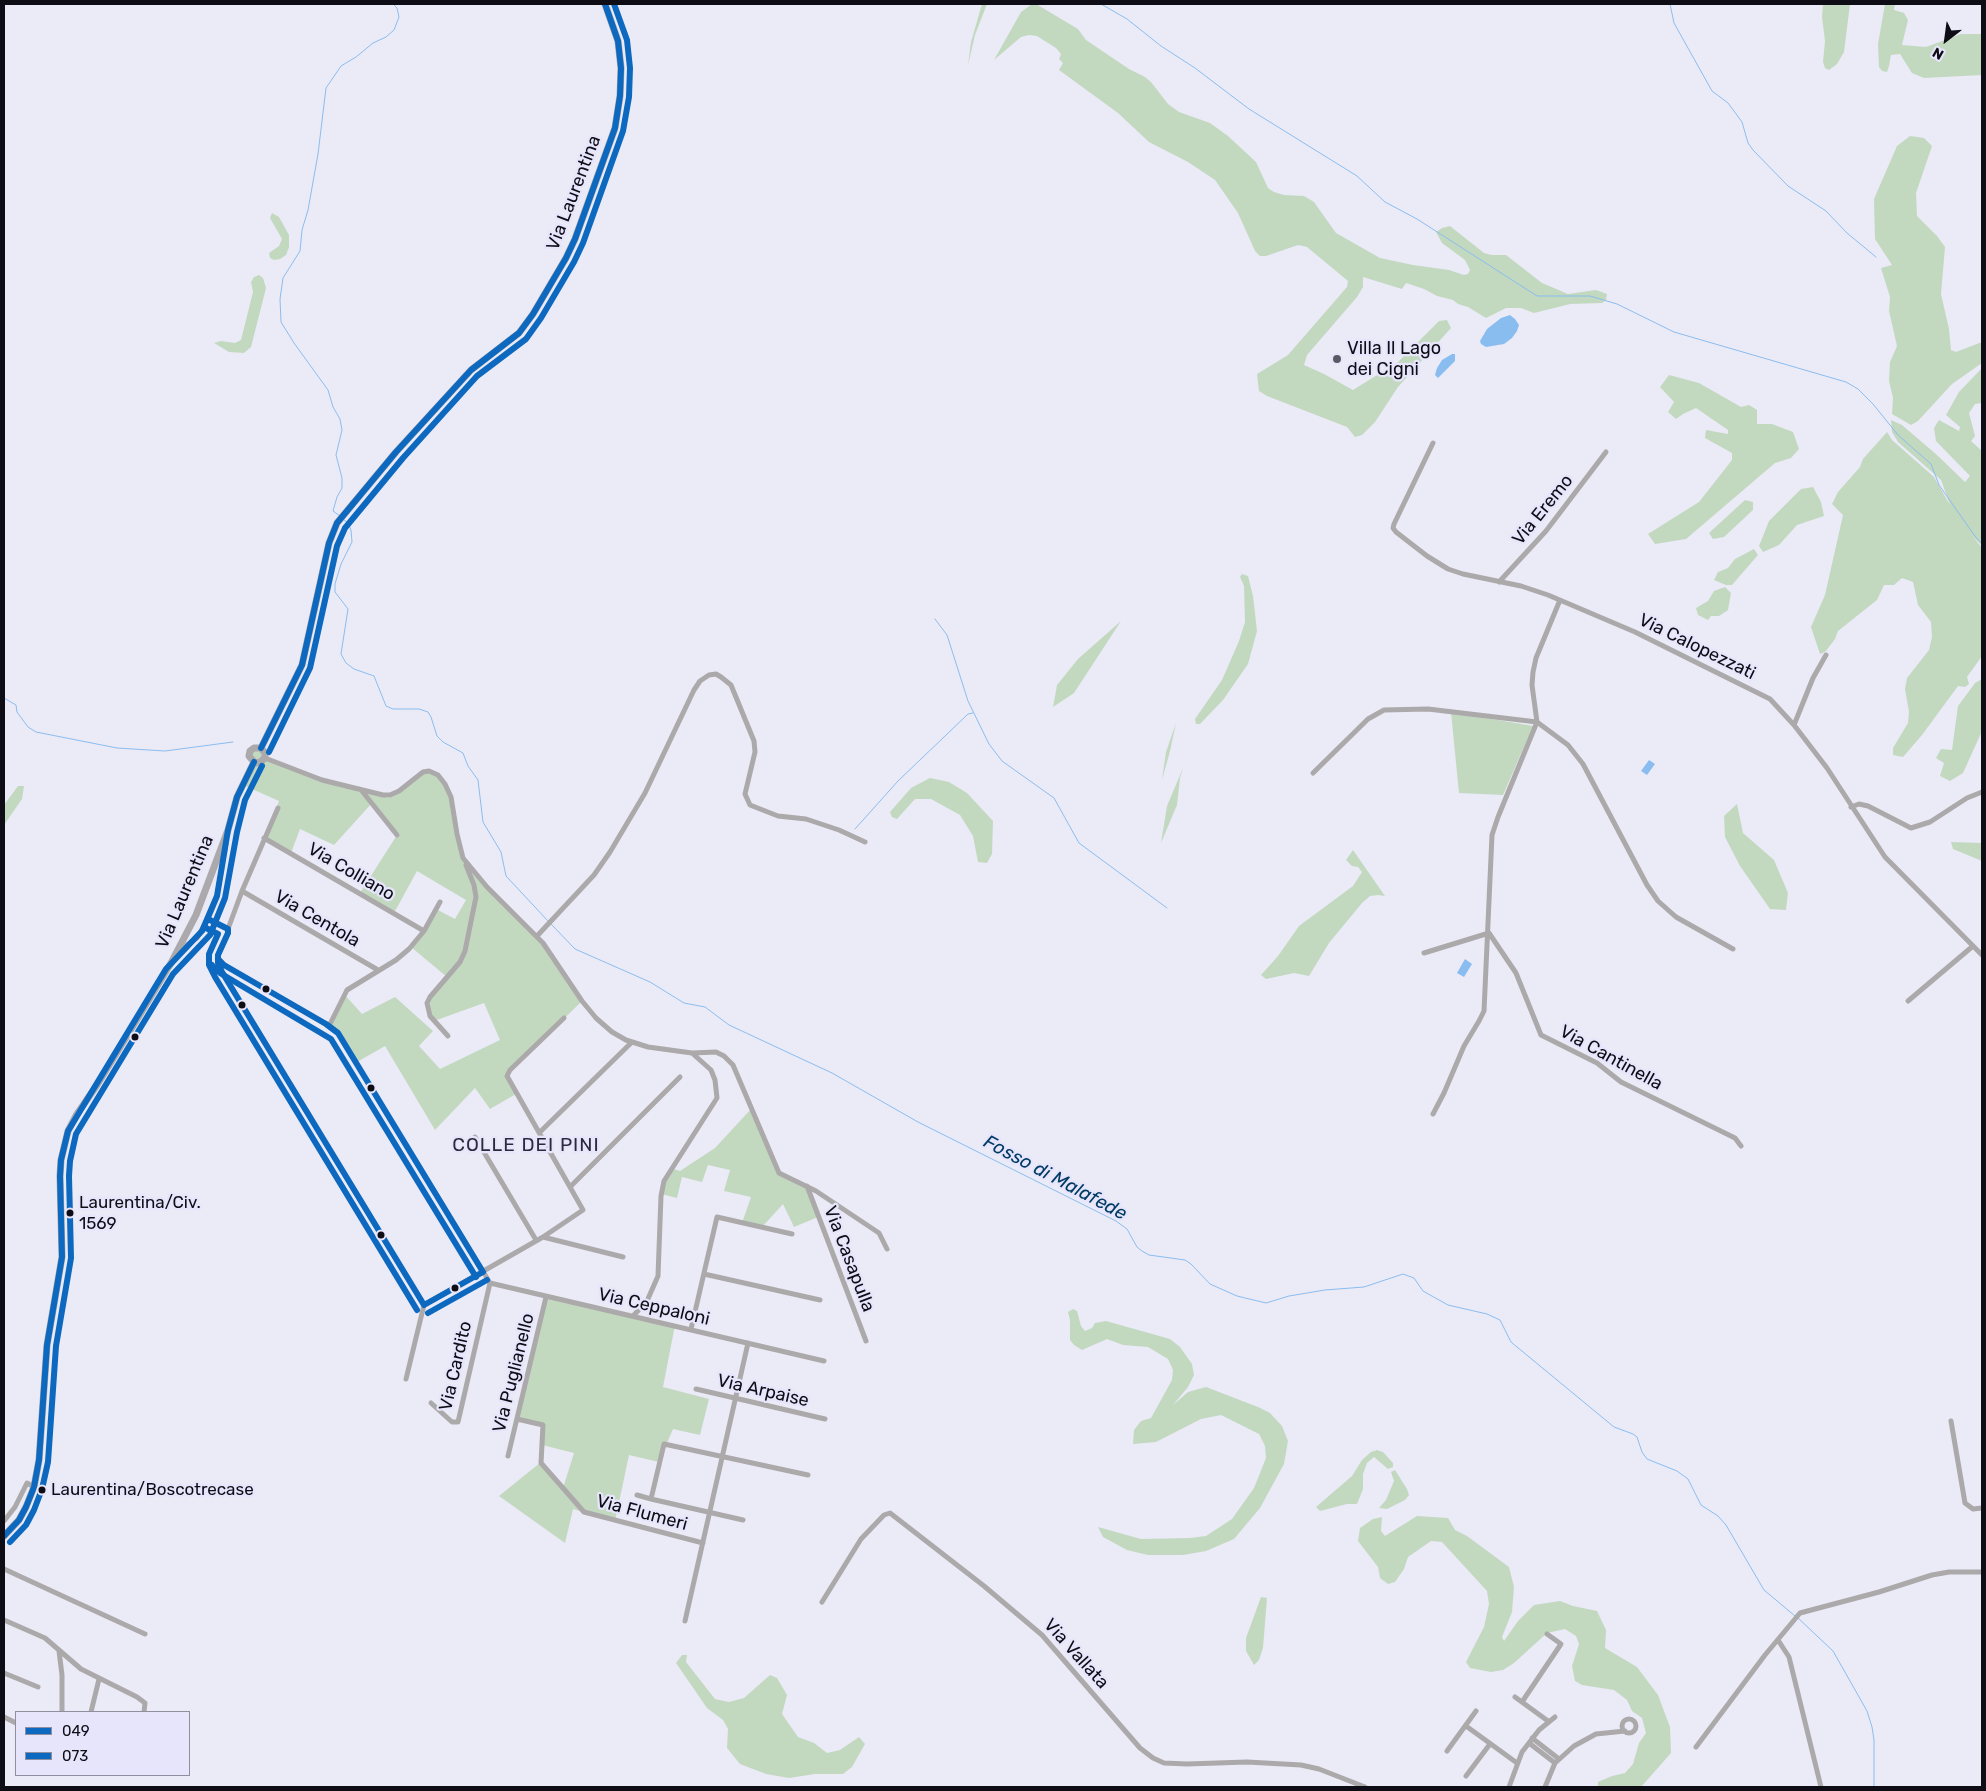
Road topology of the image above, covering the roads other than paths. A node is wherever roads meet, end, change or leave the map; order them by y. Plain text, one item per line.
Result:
1 (605, 4) edge
2 (1433, 443) dead end
3 (1606, 452) dead end
4 (1498, 582) junction
5 (1560, 600) junction
6 (1826, 655) dead end
7 (1537, 722) junction
8 (1794, 725) junction
9 (261, 748) junction
10 (264, 758) junction
11 (254, 762) junction
12 (1313, 773) dead end
13 (362, 791) junction
14 (1982, 792) edge
15 (1851, 807) junction
16 (278, 808) dead end
17 (228, 830) junction
18 (398, 835) dead end
19 (264, 838) junction
20 (865, 842) dead end
21 (463, 858) junction
22 (242, 891) junction
23 (440, 902) dead end
24 (208, 919) junction
25 (228, 929) junction
26 (424, 930) junction
27 (1489, 932) junction
28 (186, 934) junction
29 (537, 936) junction
30 (194, 939) junction
31 (1974, 946) junction
32 (1733, 949) dead end
33 (1424, 953) dead end
34 (1982, 955) edge
35 (218, 958) junction
36 (170, 963) junction
37 (232, 969) junction
38 (378, 970) junction
39 (223, 974) junction
40 (1908, 1001) dead end
41 (564, 1018) dead end
42 (329, 1026) junction
43 (448, 1036) dead end
44 (632, 1042) junction
45 (692, 1053) junction
46 (680, 1077) dead end
47 (1433, 1114) dead end
48 (540, 1132) junction
49 (476, 1138) dead end
50 (1740, 1146) dead end
51 (571, 1186) junction
52 (807, 1186) junction
53 (792, 1234) dead end
54 (543, 1238) junction
55 (536, 1240) junction
56 (887, 1249) dead end
57 (623, 1257) dead end
58 (483, 1272) junction
59 (704, 1274) junction
60 (490, 1283) junction
61 (546, 1296) junction
62 (820, 1300) dead end
63 (424, 1306) junction
64 (633, 1316) junction
65 (691, 1329) junction
66 (866, 1342) dead end
67 (748, 1343) junction
68 (824, 1361) dead end
69 (406, 1379) dead end
70 (696, 1390) dead end
71 (735, 1398) junction
72 (431, 1403) dead end
73 (517, 1419) junction
74 (825, 1419) dead end
75 (1952, 1421) dead end
76 (723, 1455) junction
77 (508, 1456) dead end
78 (808, 1475) dead end
79 (34, 1487) junction
80 (637, 1496) dead end
81 (651, 1499) junction
82 (1982, 1508) edge
83 (710, 1512) junction
84 (743, 1520) dead end
85 (4, 1521) edge
86 (4, 1536) edge
87 (703, 1544) junction
88 (4, 1570) edge
89 (1982, 1572) edge
90 (822, 1602) dead end
91 (4, 1620) edge
92 (685, 1621) dead end
93 (145, 1634) dead end
94 (1547, 1634) dead end
95 (1778, 1640) junction
96 (59, 1651) junction
97 (4, 1673) edge
98 (99, 1678) junction
99 (38, 1687) dead end
100 (1515, 1696) dead end
101 (1522, 1702) junction
102 (62, 1711) edge
103 (91, 1711) edge
104 (144, 1711) edge
105 (1476, 1711) dead end
106 (1555, 1716) dead end
107 (1548, 1721) junction
108 (1466, 1726) junction
109 (1625, 1731) dead end
110 (1530, 1741) junction
111 (1490, 1744) junction
112 (1696, 1747) dead end
113 (1447, 1751) dead end
114 (1557, 1761) junction
115 (1517, 1763) junction
116 (1466, 1776) dead end
117 (1365, 1787) edge
118 (1509, 1787) edge
119 (1545, 1787) edge
120 (1821, 1787) edge

1 - 9 main road, Via Laurentina
2 - 4 street, Via Calopezzati
3 - 4 street, Via Eremo
4 - 5 street, Via Calopezzati
5 - 7 street
5 - 8 street, Via Calopezzati
6 - 8 street
7 - 12 street
7 - 27 street
7 - 32 street
8 - 15 street, Via Calopezzati
9 - 10 main road
9 - 11 main road, Via Laurentina
10 - 11 main road
10 - 13 street
11 - 17 main road, Via Laurentina
13 - 18 street
13 - 21 street
14 - 15 street
15 - 31 street, Via Calopezzati
16 - 19 street
17 - 24 street
17 - 28 main road, Via Laurentina
19 - 22 street
19 - 26 street, Via Colliano
20 - 29 street
21 - 29 street, Via Casapulla
21 - 43 street
22 - 25 street
22 - 38 street, Via Centola
23 - 26 street
24 - 25 street
24 - 30 street
25 - 35 street
26 - 38 street
27 - 33 street
27 - 47 street
27 - 50 street, Via Cantinella
28 - 30 street
28 - 36 main road, Via Laurentina
29 - 44 street, Via Casapulla
30 - 36 street
31 - 34 street, Via Calopezzati
31 - 40 street
35 - 37 street
35 - 39 street
36 - 79 main road, Via Laurentina
37 - 39 street
37 - 42 street
38 - 42 street
39 - 63 street
41 - 48 street
42 - 58 street
44 - 45 street, Via Casapulla
44 - 48 street
45 - 52 street, Via Casapulla
45 - 64 street
46 - 51 street
48 - 51 street
49 - 55 street
51 - 54 street
52 - 56 street, Via Casapulla
52 - 66 street, Via Casapulla
53 - 59 street
54 - 55 street
54 - 57 street
55 - 58 street
58 - 60 street
58 - 63 street
59 - 62 street
59 - 65 street
60 - 61 street, Via Ceppaloni
60 - 72 street, Via Cardito
61 - 64 street, Via Ceppaloni
61 - 73 street, Via Puglianello
63 - 69 street
64 - 65 street, Via Ceppaloni
65 - 67 street, Via Ceppaloni
67 - 68 street, Via Ceppaloni
67 - 71 street
70 - 71 street, Via Arpaise
71 - 74 street, Via Arpaise
71 - 76 street
73 - 77 street, Via Puglianello
73 - 87 street, Via Flumeri
75 - 82 street
76 - 78 street
76 - 81 street
76 - 83 street
79 - 85 street
79 - 86 main road, Via Laurentina
80 - 81 street
81 - 83 street
83 - 84 street
83 - 87 street
87 - 92 street
88 - 93 street
89 - 95 street
90 - 117 street, Via Vallata
91 - 96 street
94 - 101 street
95 - 112 street
95 - 120 street
96 - 98 street
96 - 102 street
97 - 99 street
98 - 103 street
98 - 104 street
100 - 101 street
101 - 107 street
105 - 108 street
106 - 107 street
107 - 110 street
108 - 111 street
108 - 113 street
109 - 114 street
110 - 114 street
110 - 115 street
111 - 115 street
111 - 116 street
114 - 119 street
115 - 118 street

